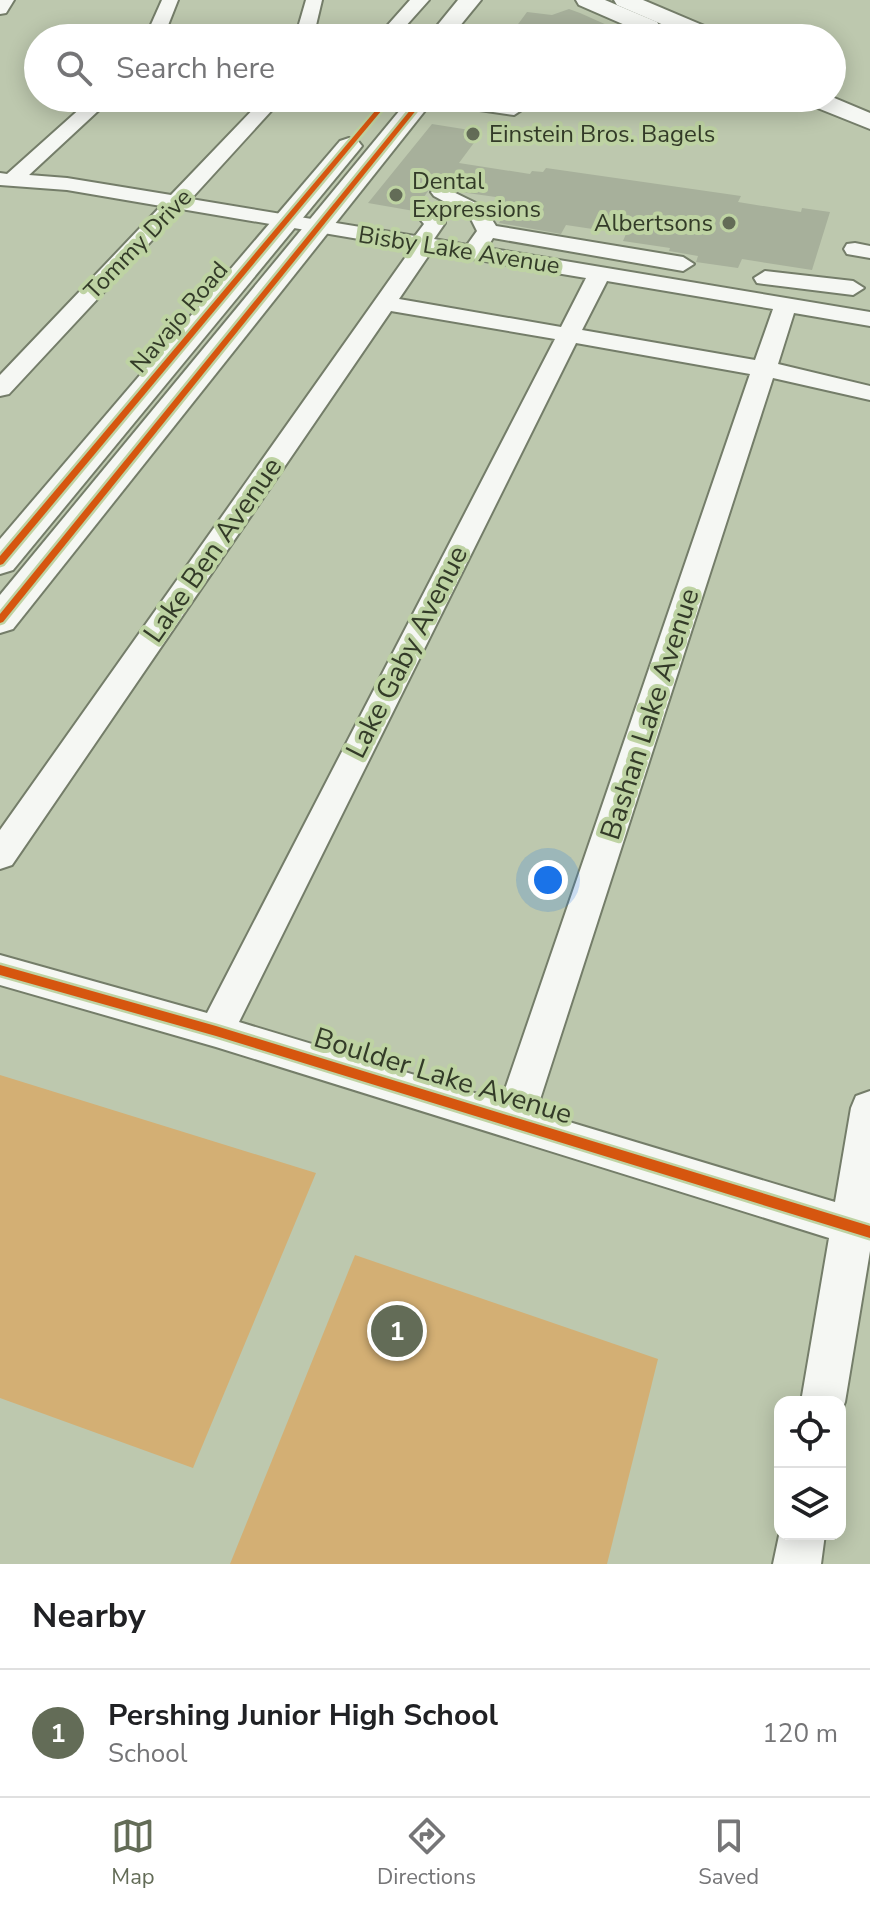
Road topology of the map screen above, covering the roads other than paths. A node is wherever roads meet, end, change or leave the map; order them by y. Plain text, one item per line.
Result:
1 (6, 0) edge
2 (170, 0) edge
3 (314, 0) edge
4 (421, 0) edge
5 (470, 0) edge
6 (587, 0) edge
7 (625, 0) edge
8 (0, 9) edge
9 (160, 24) edge
10 (308, 24) edge
11 (397, 24) edge
12 (450, 24) edge
13 (643, 24) edge
14 (681, 24) edge
15 (846, 100) edge
16 (846, 109) edge
17 (86, 112) edge
18 (261, 112) edge
19 (395, 112) edge
20 (398, 112) edge
21 (869, 117) edge
22 (6, 179) edge
23 (441, 192) dead end
24 (179, 202) junction
25 (287, 220) junction
26 (320, 226) junction
27 (488, 231) junction
28 (425, 236) junction
29 (473, 252) junction
30 (705, 268) dead end
31 (600, 273) junction
32 (736, 273) dead end
33 (859, 278) edge
34 (385, 303) junction
35 (786, 303) junction
36 (870, 319) edge
37 (567, 335) junction
38 (765, 369) junction
39 (0, 389) edge
40 (870, 393) edge
41 (0, 562) edge
42 (0, 620) edge
43 (0, 856) edge
44 (0, 970) edge
45 (216, 1031) junction
46 (870, 1108) edge
47 (513, 1124) junction
48 (861, 1229) edge
49 (824, 1396) edge
50 (801, 1540) edge
51 (797, 1564) edge

1 - 8 street
2 - 9 street
3 - 10 street
4 - 11 street
5 - 12 main road
6 - 13 main road
7 - 14 main road
15 - 21 main road
16 - 21 main road
17 - 22 street
18 - 24 street, Tommy Drive
19 - 25 main road, Navajo Road
20 - 26 main road, Navajo Road
22 - 24 street, Bisby Lake Avenue
23 - 27 street
24 - 25 street, Bisby Lake Avenue
24 - 39 street, Tommy Drive
25 - 26 street, Bisby Lake Avenue
25 - 41 main road, Navajo Road
26 - 28 street, Bisby Lake Avenue
26 - 42 main road, Navajo Road
27 - 29 street
27 - 30 street
28 - 29 street, Bisby Lake Avenue
28 - 34 street, Lake Ben Avenue
29 - 31 street, Bisby Lake Avenue
31 - 35 street, Bisby Lake Avenue
31 - 37 street, Lake Gaby Avenue
32 - 33 street
34 - 37 street
34 - 43 street, Lake Ben Avenue
35 - 36 street, Bisby Lake Avenue
35 - 38 street, Bashan Lake Avenue
37 - 38 street
37 - 45 street, Lake Gaby Avenue
38 - 40 street
38 - 47 street, Bashan Lake Avenue
44 - 45 street, Boulder Lake Avenue
45 - 47 street, Boulder Lake Avenue
46 - 48 street
47 - 48 street, Boulder Lake Avenue
48 - 49 street
50 - 51 street

